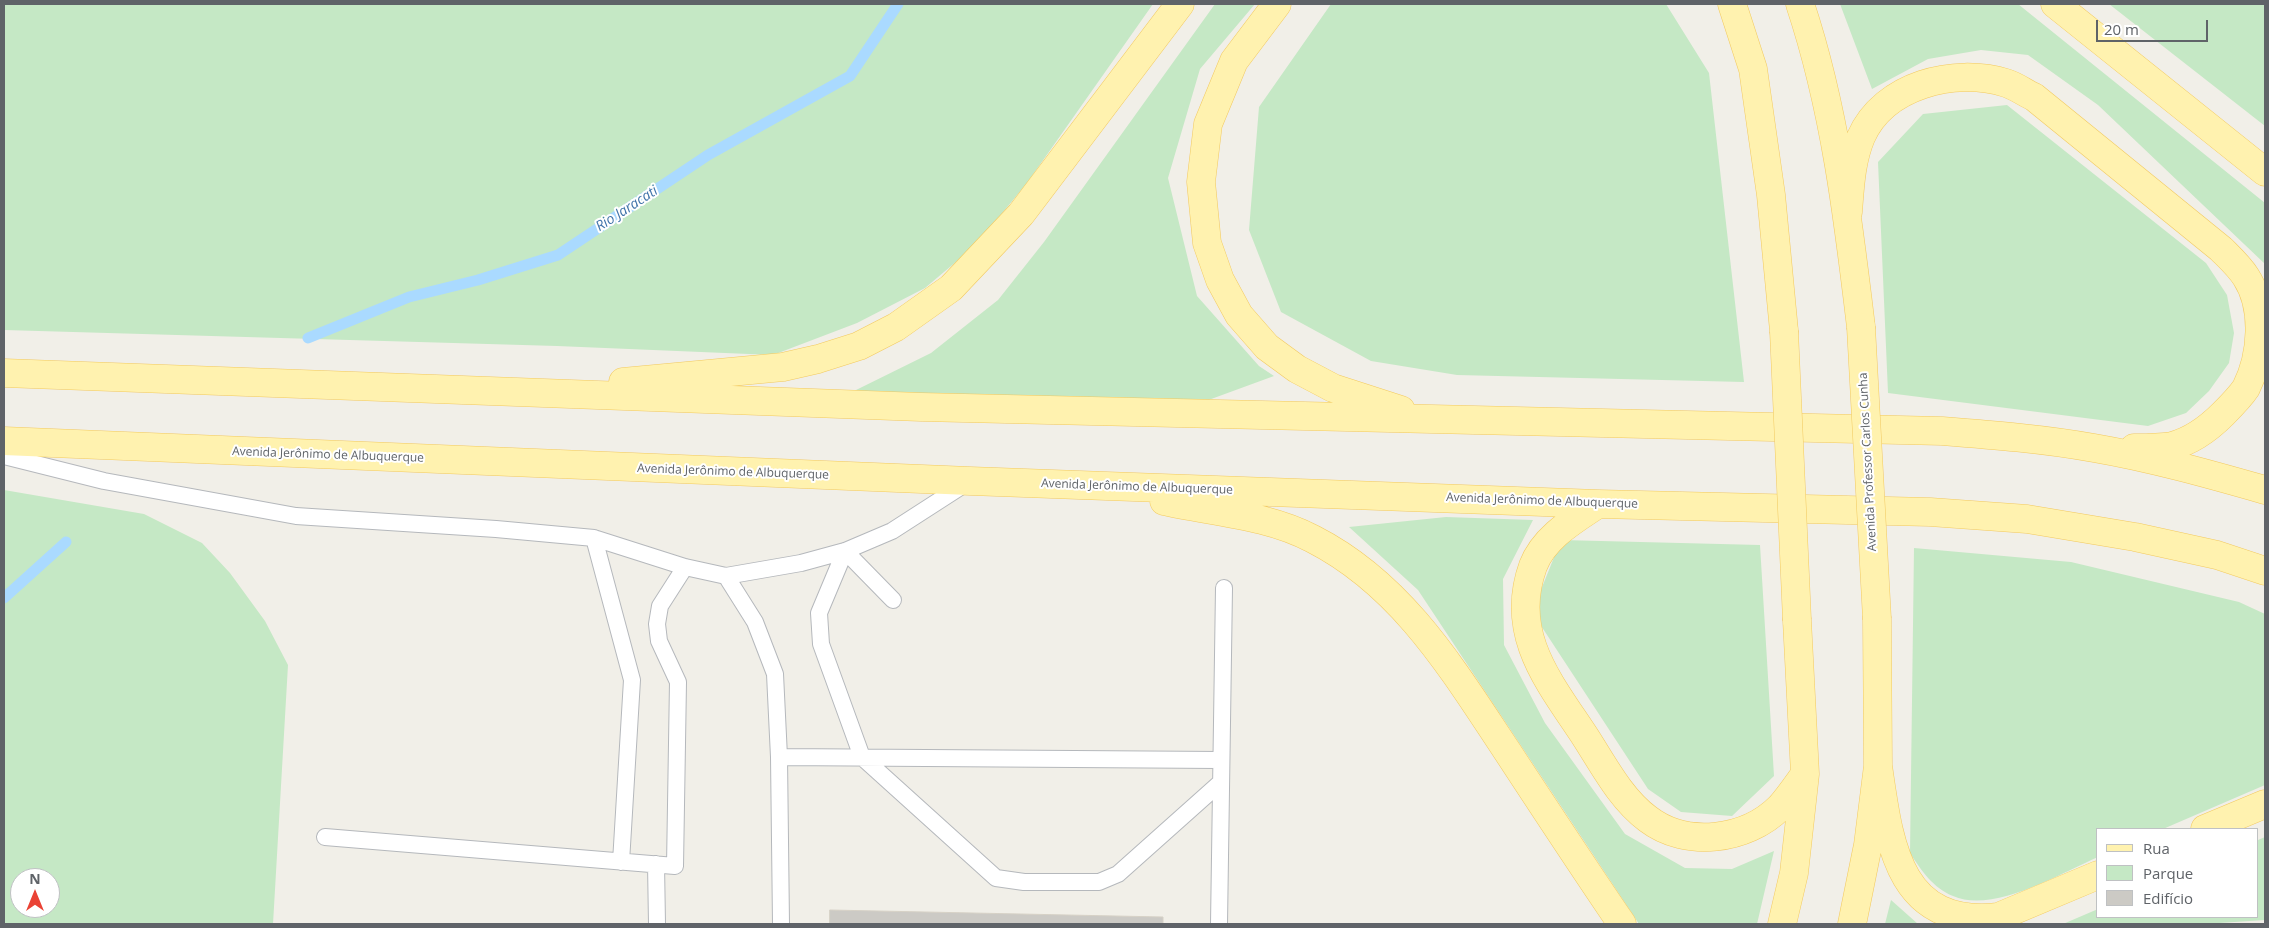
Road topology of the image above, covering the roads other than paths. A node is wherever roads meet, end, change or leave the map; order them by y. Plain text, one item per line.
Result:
1 (1180, 4) edge
2 (1277, 4) edge
3 (1720, 4) edge
4 (1732, 4) edge
5 (1800, 4) edge
6 (2055, 4) edge
7 (1753, 69) junction
8 (2265, 172) edge
9 (1848, 212) junction
10 (4, 373) edge
11 (500, 392) junction
12 (1428, 419) junction
13 (4, 441) edge
14 (2095, 448) junction
15 (4, 456) edge
16 (970, 482) junction
17 (1087, 485) junction
18 (2265, 490) edge
19 (1598, 504) junction
20 (594, 538) junction
21 (845, 551) junction
22 (2217, 555) junction
23 (685, 567) junction
24 (2265, 571) edge
25 (726, 576) junction
26 (2265, 580) edge
27 (1224, 588) dead end
28 (893, 600) dead end
29 (780, 757) junction
30 (862, 757) junction
31 (1220, 760) junction
32 (1878, 766) junction
33 (1806, 774) junction
34 (1220, 783) junction
35 (2265, 804) edge
36 (2207, 828) edge
37 (325, 836) dead end
38 (621, 862) junction
39 (656, 864) junction
40 (2096, 876) edge
41 (657, 924) edge
42 (781, 924) edge
43 (1219, 924) edge
44 (1622, 924) edge
45 (1782, 924) edge
46 (1852, 924) edge

1 - 11 main road
2 - 12 main road
3 - 7 main road
4 - 7 main road
5 - 9 main road, Avenida Professor Carlos Cunha
6 - 8 main road
7 - 33 main road, bridge
9 - 14 main road
9 - 32 main road, Avenida Professor Carlos Cunha, bridge
10 - 11 main road
11 - 12 main road
12 - 14 main road
13 - 16 main road, Avenida Jerônimo de Albuquerque
14 - 18 main road
15 - 20 lane
16 - 17 main road, Avenida Jerônimo de Albuquerque
16 - 21 lane
17 - 19 main road, Avenida Jerônimo de Albuquerque
17 - 44 main road
19 - 22 main road, Avenida Jerônimo de Albuquerque
19 - 33 main road
20 - 23 lane
20 - 38 lane
21 - 25 lane
21 - 28 lane
21 - 30 lane
22 - 24 main road, Avenida Jerônimo de Albuquerque
22 - 26 main road
23 - 25 lane
23 - 39 lane
25 - 29 lane
27 - 31 lane
29 - 30 lane
29 - 42 lane
30 - 31 lane
30 - 34 lane
31 - 34 lane
32 - 40 main road
32 - 46 main road, Avenida Professor Carlos Cunha
33 - 45 main road
34 - 43 lane
35 - 36 main road
37 - 38 lane
38 - 39 lane
39 - 41 lane

